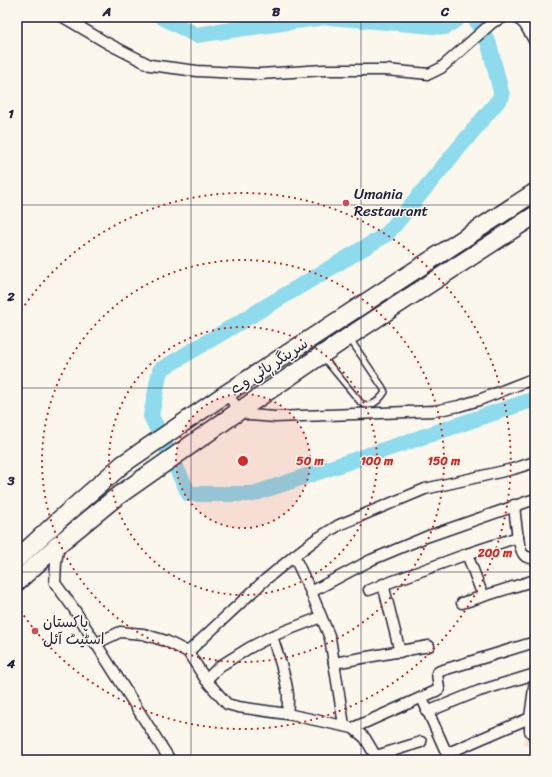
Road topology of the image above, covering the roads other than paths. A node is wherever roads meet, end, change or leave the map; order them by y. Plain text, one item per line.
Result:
1 (63, 17) edge
2 (504, 17) edge
3 (517, 17) edge
4 (535, 42) edge
5 (535, 192) edge
6 (535, 215) edge
7 (348, 337) junction
8 (321, 355) junction
9 (535, 378) edge
10 (227, 393) junction
11 (239, 411) junction
12 (535, 462) edge
13 (535, 499) edge
14 (514, 506) junction
15 (518, 537) junction
16 (60, 543) junction
17 (467, 554) junction
18 (294, 556) junction
19 (535, 558) edge
20 (17, 559) edge
21 (535, 580) edge
22 (17, 582) edge
23 (383, 584) junction
24 (369, 590) dead end
25 (311, 592) junction
26 (482, 596) junction
27 (462, 603) dead end
28 (322, 617) junction
29 (272, 636) junction
30 (535, 642) edge
31 (96, 644) junction
32 (429, 646) dead end
33 (188, 652) junction
34 (400, 652) junction
35 (334, 664) junction
36 (535, 674) edge
37 (206, 680) junction
38 (535, 680) edge
39 (422, 698) junction
40 (427, 712) junction
41 (287, 714) junction
42 (530, 718) junction
43 (348, 726) junction
44 (535, 737) edge
45 (421, 742) dead end
46 (449, 757) edge
47 (377, 758) edge
48 (170, 760) edge

1 - 2 street
3 - 4 street
5 - 10 highway, سرینگر ہائی وے
6 - 7 highway, سرینگر ہائی وے
7 - 8 highway, سرینگر ہائی وے
7 - 8 lane
8 - 11 highway, سرینگر ہائی وے
9 - 11 street
10 - 11 street
10 - 20 highway, سرینگر ہائی وے
11 - 16 highway, سرینگر ہائی وے
12 - 18 street
13 - 14 street
14 - 15 street
14 - 25 street
15 - 17 street
15 - 19 street
16 - 22 highway, سرینگر ہائی وے
16 - 31 street
17 - 23 street
17 - 26 street
18 - 25 street
18 - 33 street
21 - 26 street
23 - 24 street
23 - 34 street
25 - 28 street
26 - 27 street
28 - 29 street
28 - 35 street
29 - 37 street
29 - 41 street
30 - 39 street
31 - 33 street
31 - 48 street
32 - 34 street
33 - 37 street
34 - 35 street
35 - 43 street
36 - 40 street
37 - 41 street
38 - 42 street
39 - 40 street
39 - 43 street
40 - 46 street
41 - 43 street
42 - 44 street
42 - 46 street
43 - 47 street
45 - 47 street

